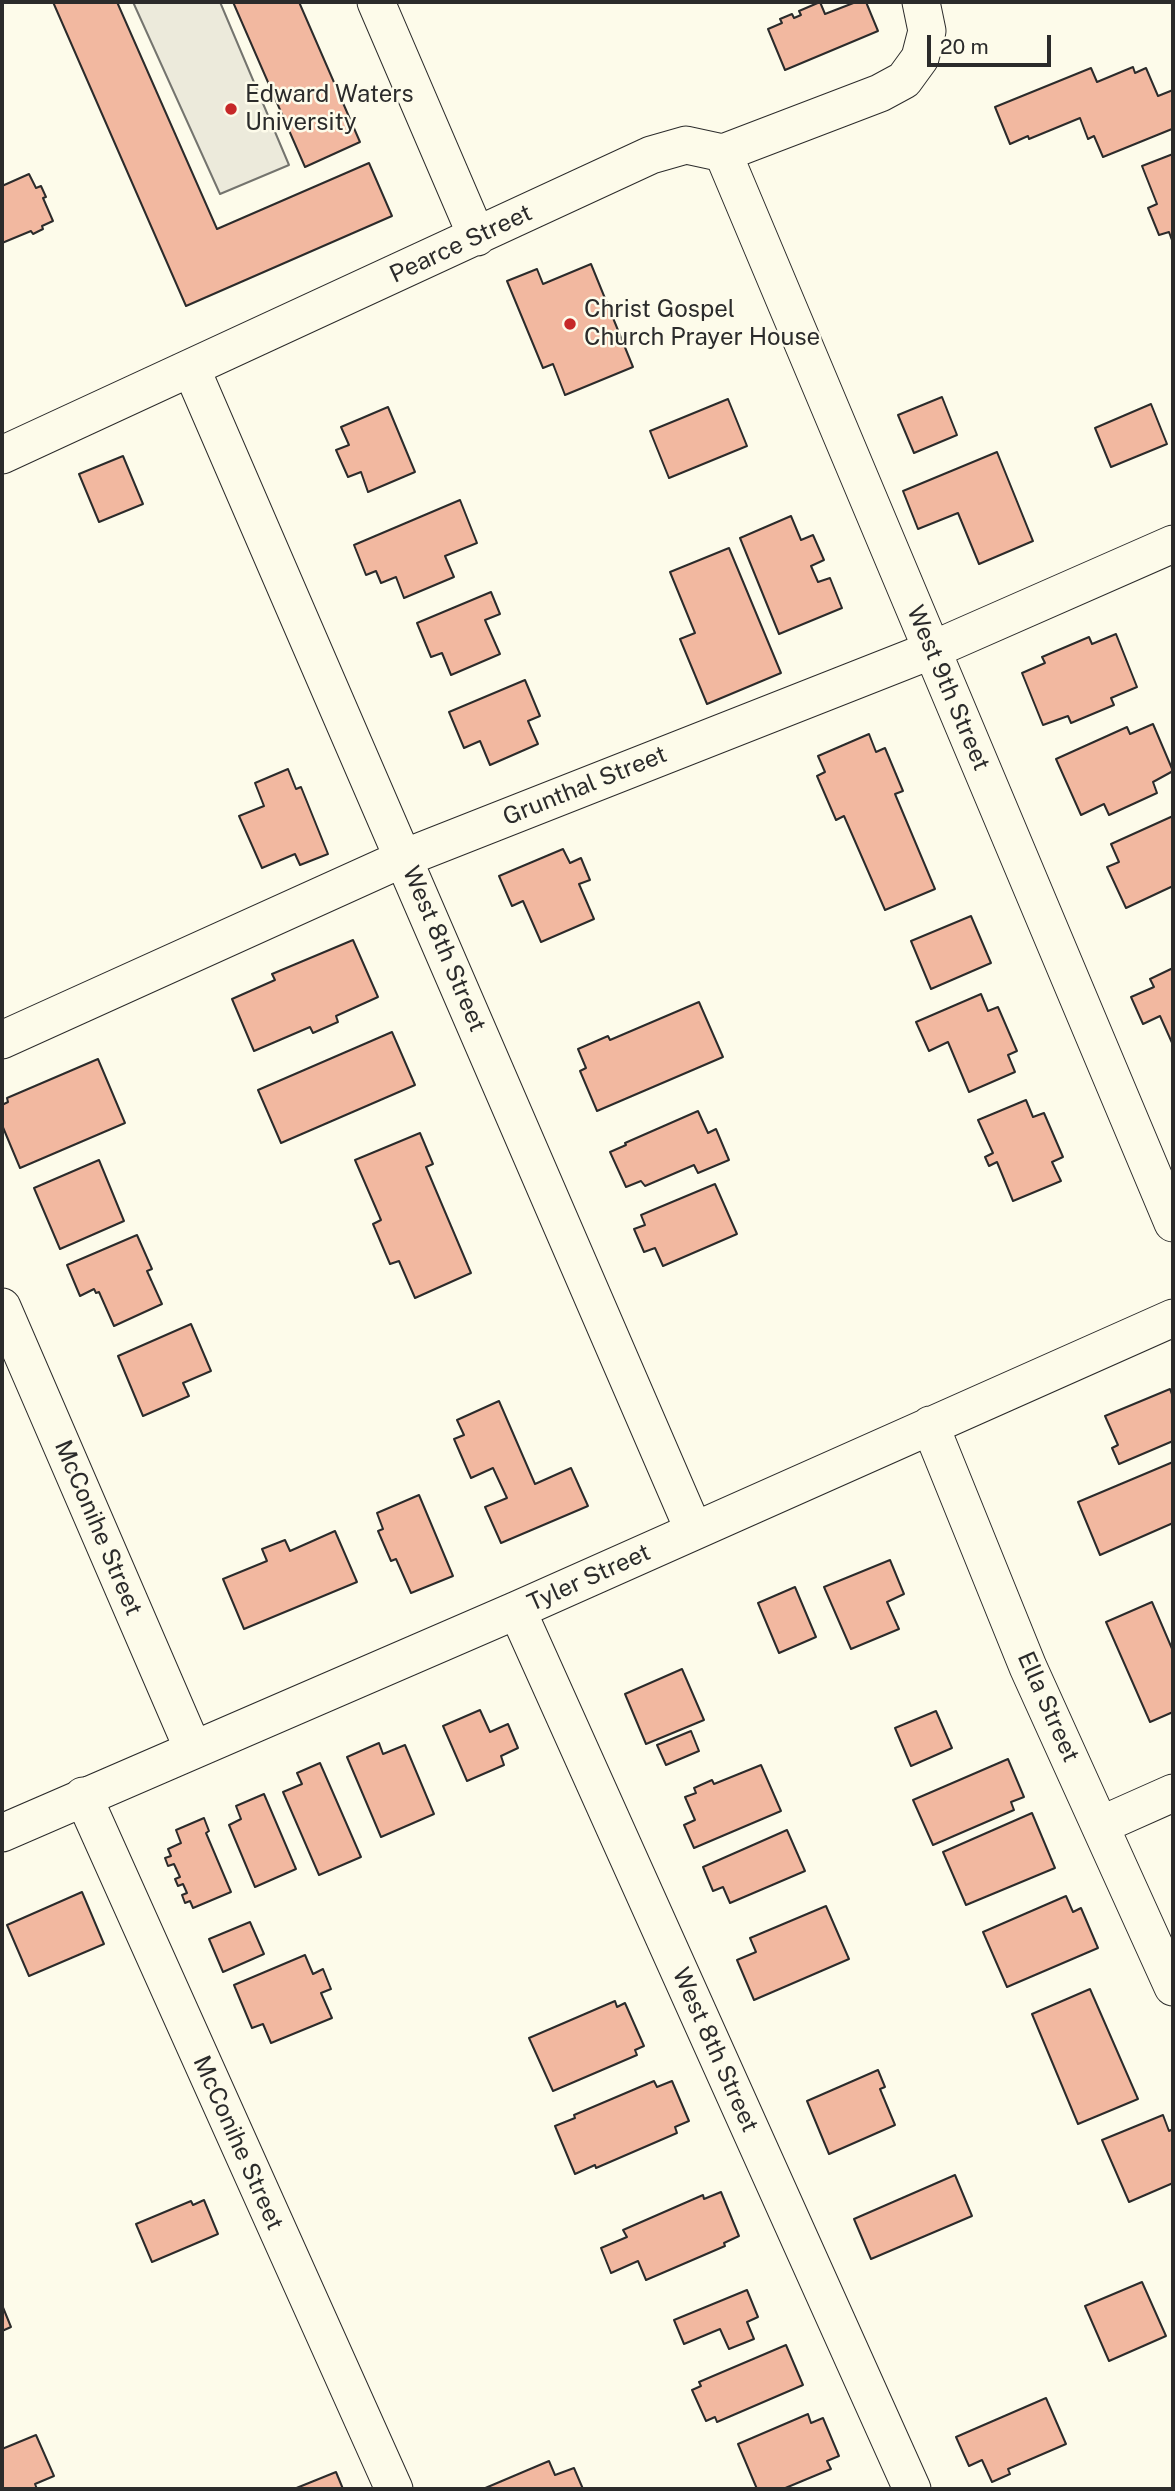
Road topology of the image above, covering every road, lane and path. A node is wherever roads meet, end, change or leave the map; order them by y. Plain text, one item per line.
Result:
1 (376, 2) edge
2 (920, 2) edge
3 (723, 153) junction
4 (477, 237) junction
5 (191, 368) junction
6 (2, 455) edge
7 (1173, 544) edge
8 (932, 650) junction
9 (404, 858) junction
10 (2, 1040) edge
11 (1163, 1168) edge
12 (1173, 1223) edge
13 (2, 1307) edge
14 (1173, 1318) edge
15 (930, 1425) junction
16 (694, 1531) junction
17 (517, 1611) junction
18 (193, 1749) junction
19 (1173, 1793) edge
20 (83, 1796) junction
21 (1101, 1825) junction
22 (2, 1833) edge
23 (1173, 1987) edge
24 (394, 2489) edge
25 (912, 2489) edge

1 - 4 street
2 - 3 street
3 - 4 street, Pearce Street
3 - 8 street, West 9th Street
4 - 5 street, Pearce Street
5 - 6 street, Pearce Street
5 - 9 street, West 8th Street
7 - 8 street, Grunthal Street
8 - 9 street, Grunthal Street
8 - 11 street, West 9th Street
9 - 10 street, Grunthal Street
9 - 16 street, West 8th Street
11 - 12 street, West 9th Street
13 - 18 street, McConihe Street
14 - 15 street, Tyler Street
15 - 16 street, Tyler Street
15 - 21 street, Ella Street
16 - 17 street, Tyler Street
17 - 18 street, Tyler Street
17 - 25 street, West 8th Street
18 - 20 street, Tyler Street
19 - 21 street
20 - 22 street, Tyler Street
20 - 24 street, McConihe Street
21 - 23 street, Ella Street

